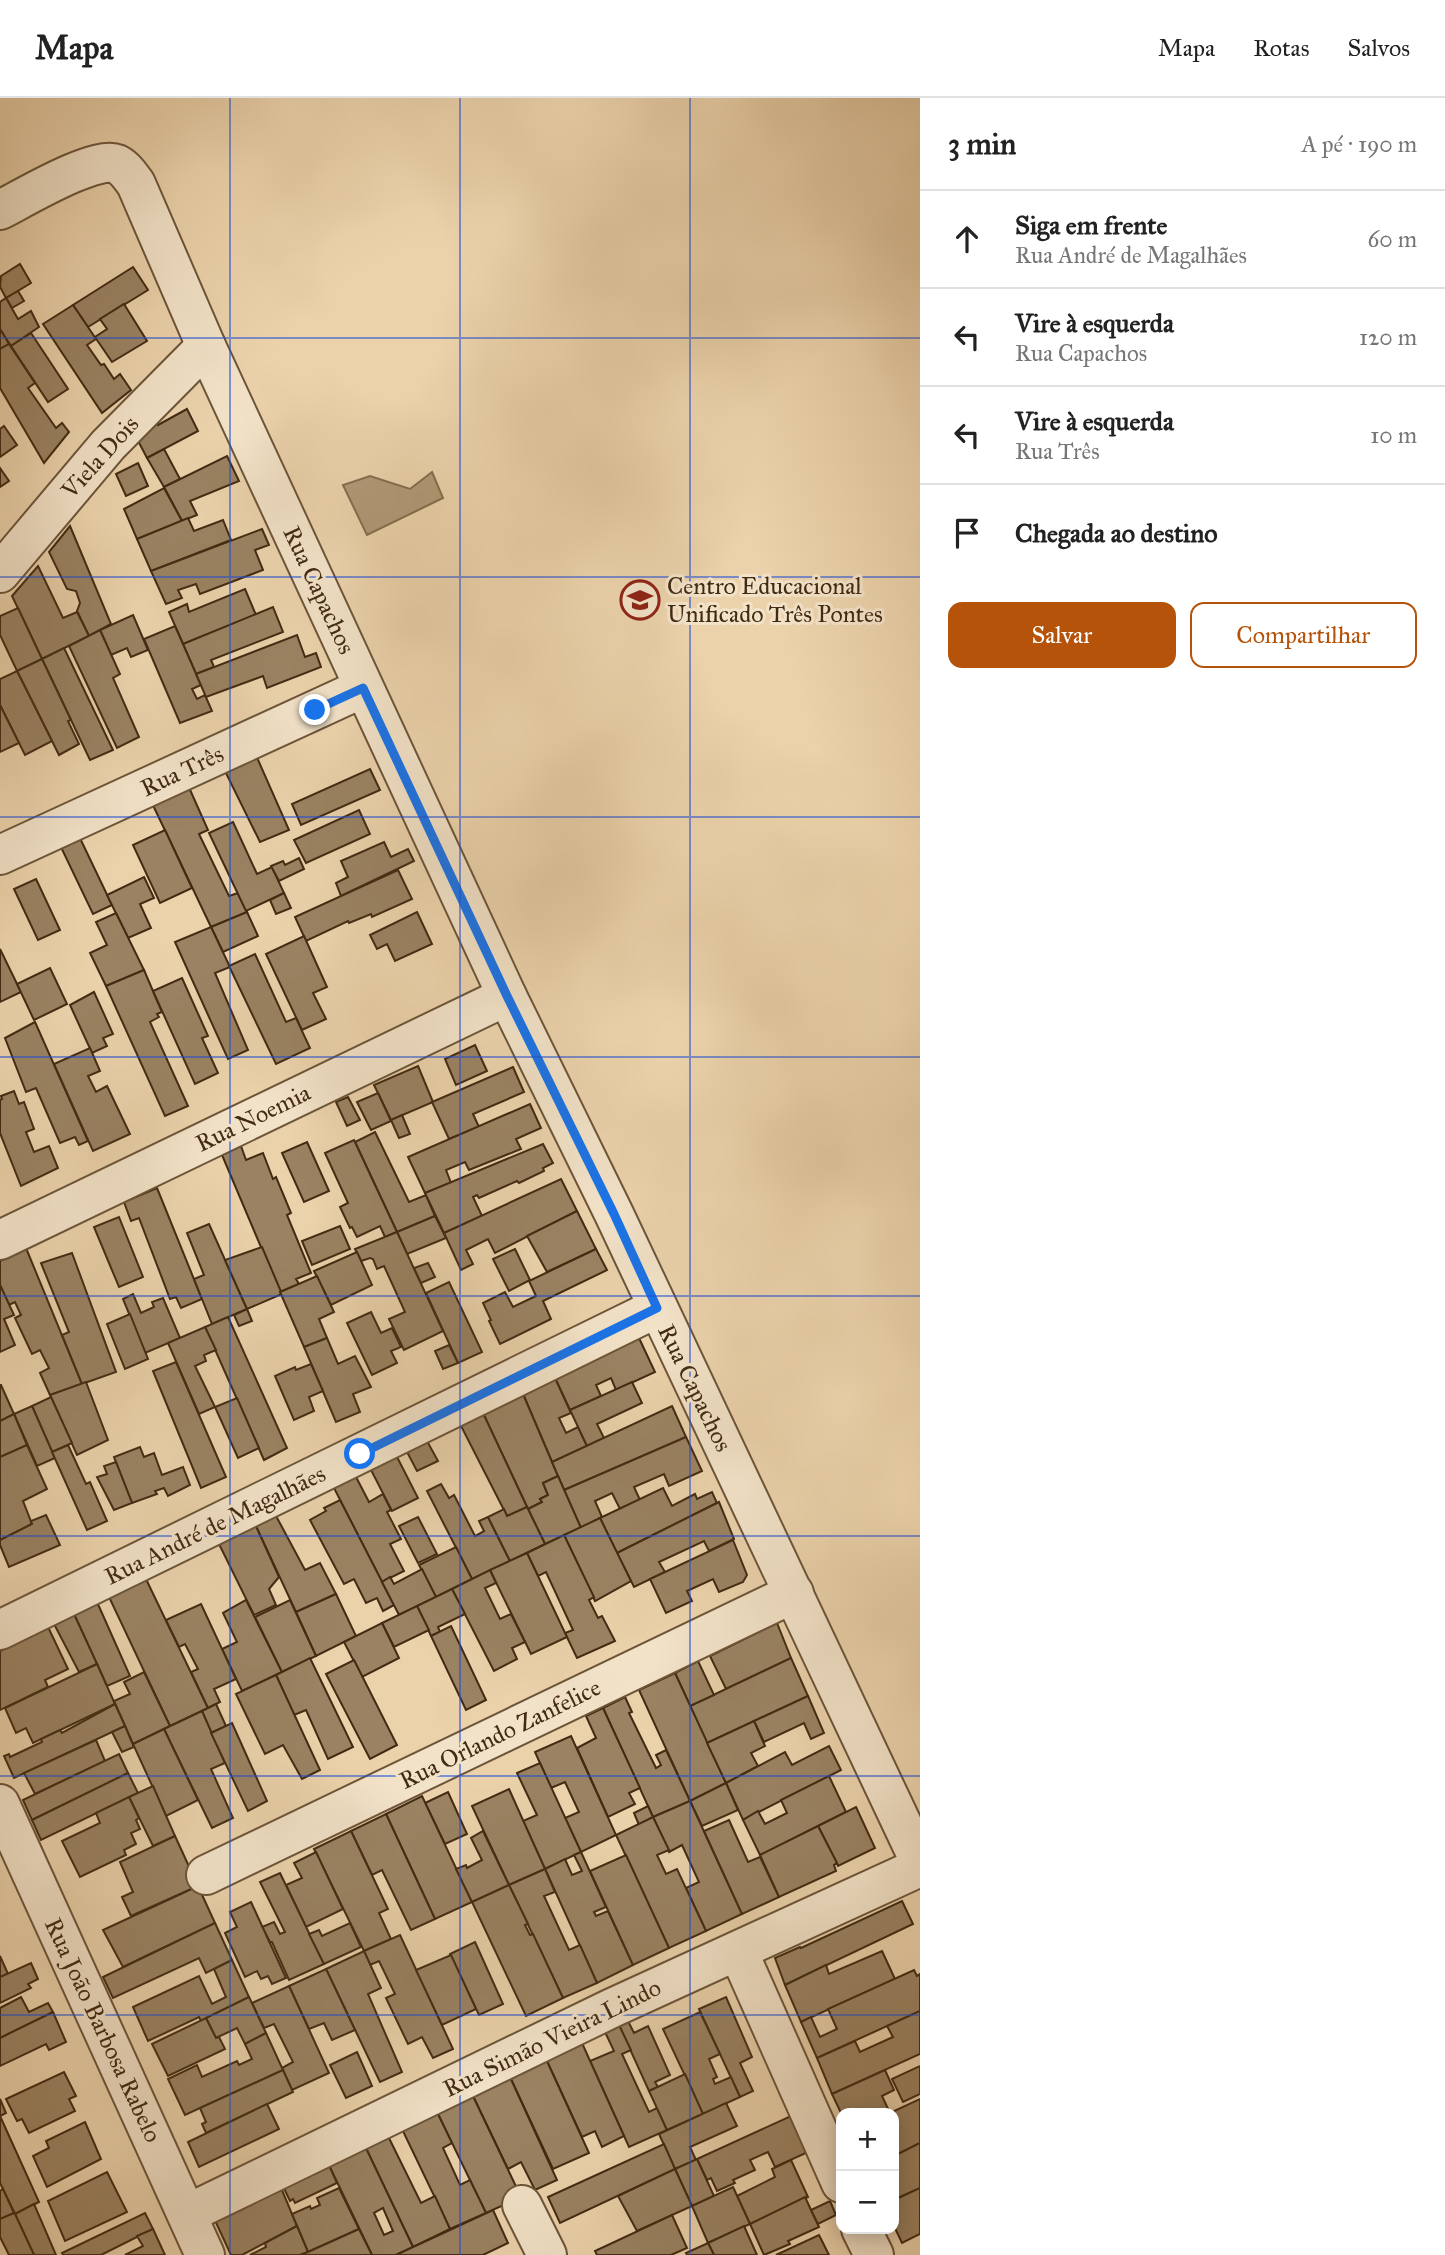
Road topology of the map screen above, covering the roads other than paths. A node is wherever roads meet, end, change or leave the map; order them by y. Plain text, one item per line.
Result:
1 (0, 210) edge
2 (206, 346) junction
3 (0, 573) edge
4 (363, 688) junction
5 (0, 855) edge
6 (507, 996) junction
7 (0, 1240) edge
8 (657, 1308) junction
9 (794, 1593) junction
10 (0, 1630) edge
11 (5, 1829) edge
12 (920, 1862) edge
13 (920, 1867) edge
14 (206, 1875) dead end
15 (738, 1951) junction
16 (836, 2172) edge
17 (522, 2205) dead end
18 (187, 2214) junction
19 (864, 2234) edge
20 (205, 2255) edge
21 (547, 2255) edge
22 (874, 2255) edge

1 - 2 street, Rua Capachos
2 - 3 street, Viela Dois
2 - 4 street, Rua Capachos
4 - 5 street, Rua Três
4 - 6 street, Rua Capachos
6 - 7 street, Rua Noemia
6 - 8 street, Rua Capachos
8 - 9 street, Rua Capachos
8 - 10 street, Rua André de Magalhães
9 - 12 street, Rua Capachos
9 - 14 street, Rua Orlando Zanfelice
11 - 18 street, Rua João Barbosa Rabelo
13 - 15 street, Rua Simão Vieira Lindo
15 - 16 street
15 - 18 street, Rua Simão Vieira Lindo
17 - 21 street
18 - 20 street, Rua João Barbosa Rabelo
19 - 22 street

